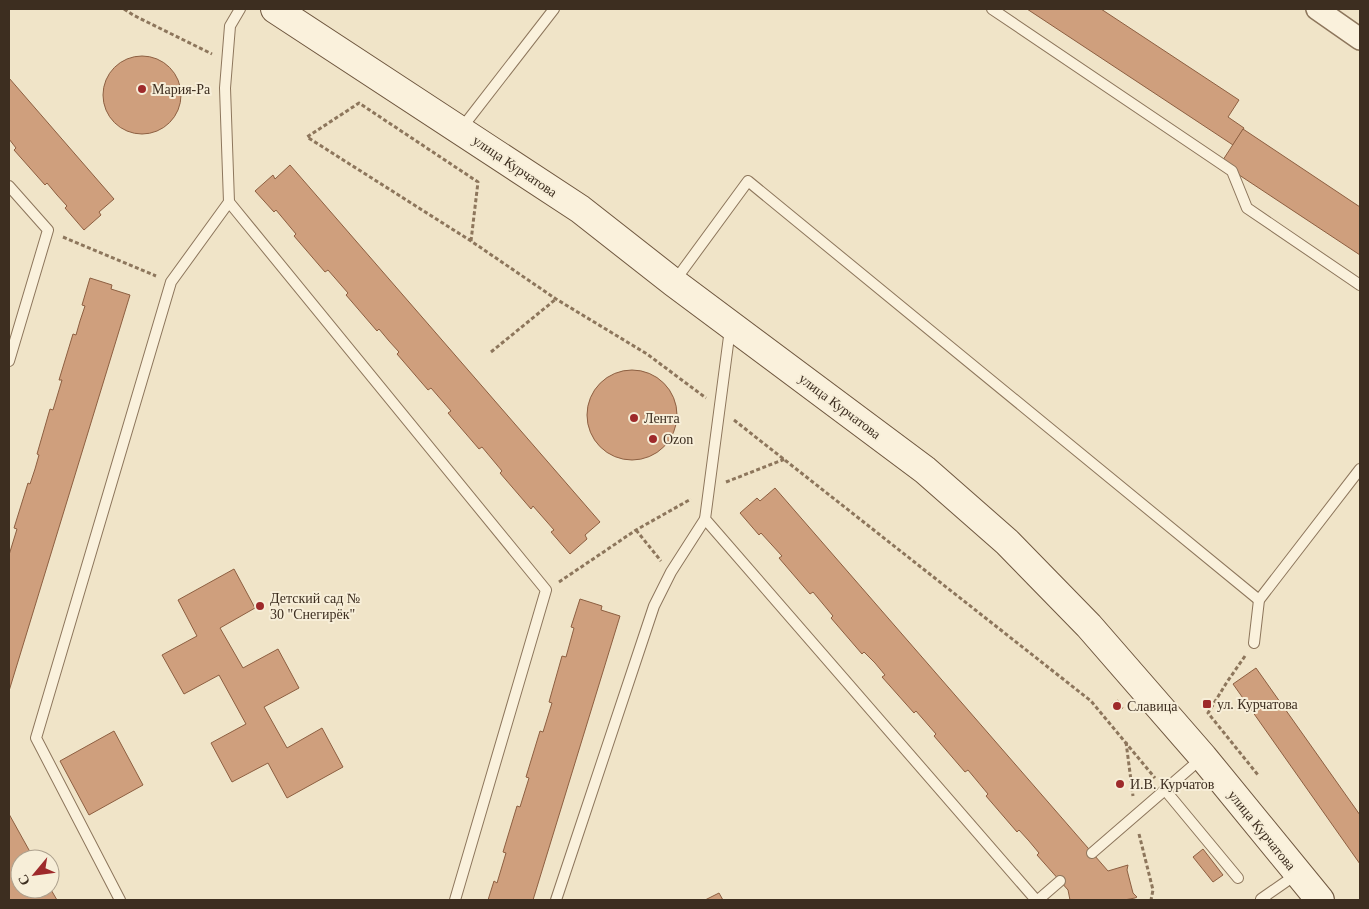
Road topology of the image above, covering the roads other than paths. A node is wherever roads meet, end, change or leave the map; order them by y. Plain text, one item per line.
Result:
1 (240, 9) edge
2 (554, 9) edge
3 (992, 9) edge
4 (1317, 9) edge
5 (289, 15) edge
6 (1360, 39) edge
7 (461, 130) junction
8 (9, 186) edge
9 (229, 202) junction
10 (673, 282) junction
11 (1360, 285) edge
12 (731, 325) junction
13 (9, 361) edge
14 (1360, 469) edge
15 (706, 519) junction
16 (1259, 600) junction
17 (1254, 644) road end
18 (1202, 757) junction
19 (1165, 790) junction
20 (1092, 853) dead end
21 (1297, 873) junction
22 (1238, 878) dead end
23 (1060, 881) dead end
24 (1262, 899) edge
25 (120, 900) edge
26 (455, 900) edge
27 (556, 900) edge
28 (1037, 900) edge
29 (1320, 900) edge

1 - 9 lane
2 - 7 lane
3 - 11 lane
4 - 6 street
5 - 7 main road, улица Курчатова
7 - 10 main road, улица Курчатова
8 - 13 lane
9 - 25 lane
9 - 26 lane
10 - 12 main road, улица Курчатова
10 - 16 lane
12 - 15 lane
12 - 18 main road, улица Курчатова
14 - 16 lane
15 - 27 lane
15 - 28 lane
16 - 17 lane
18 - 19 lane
18 - 21 main road, улица Курчатова
19 - 20 lane
19 - 22 lane
21 - 24 lane
21 - 29 main road, улица Курчатова
23 - 28 lane

